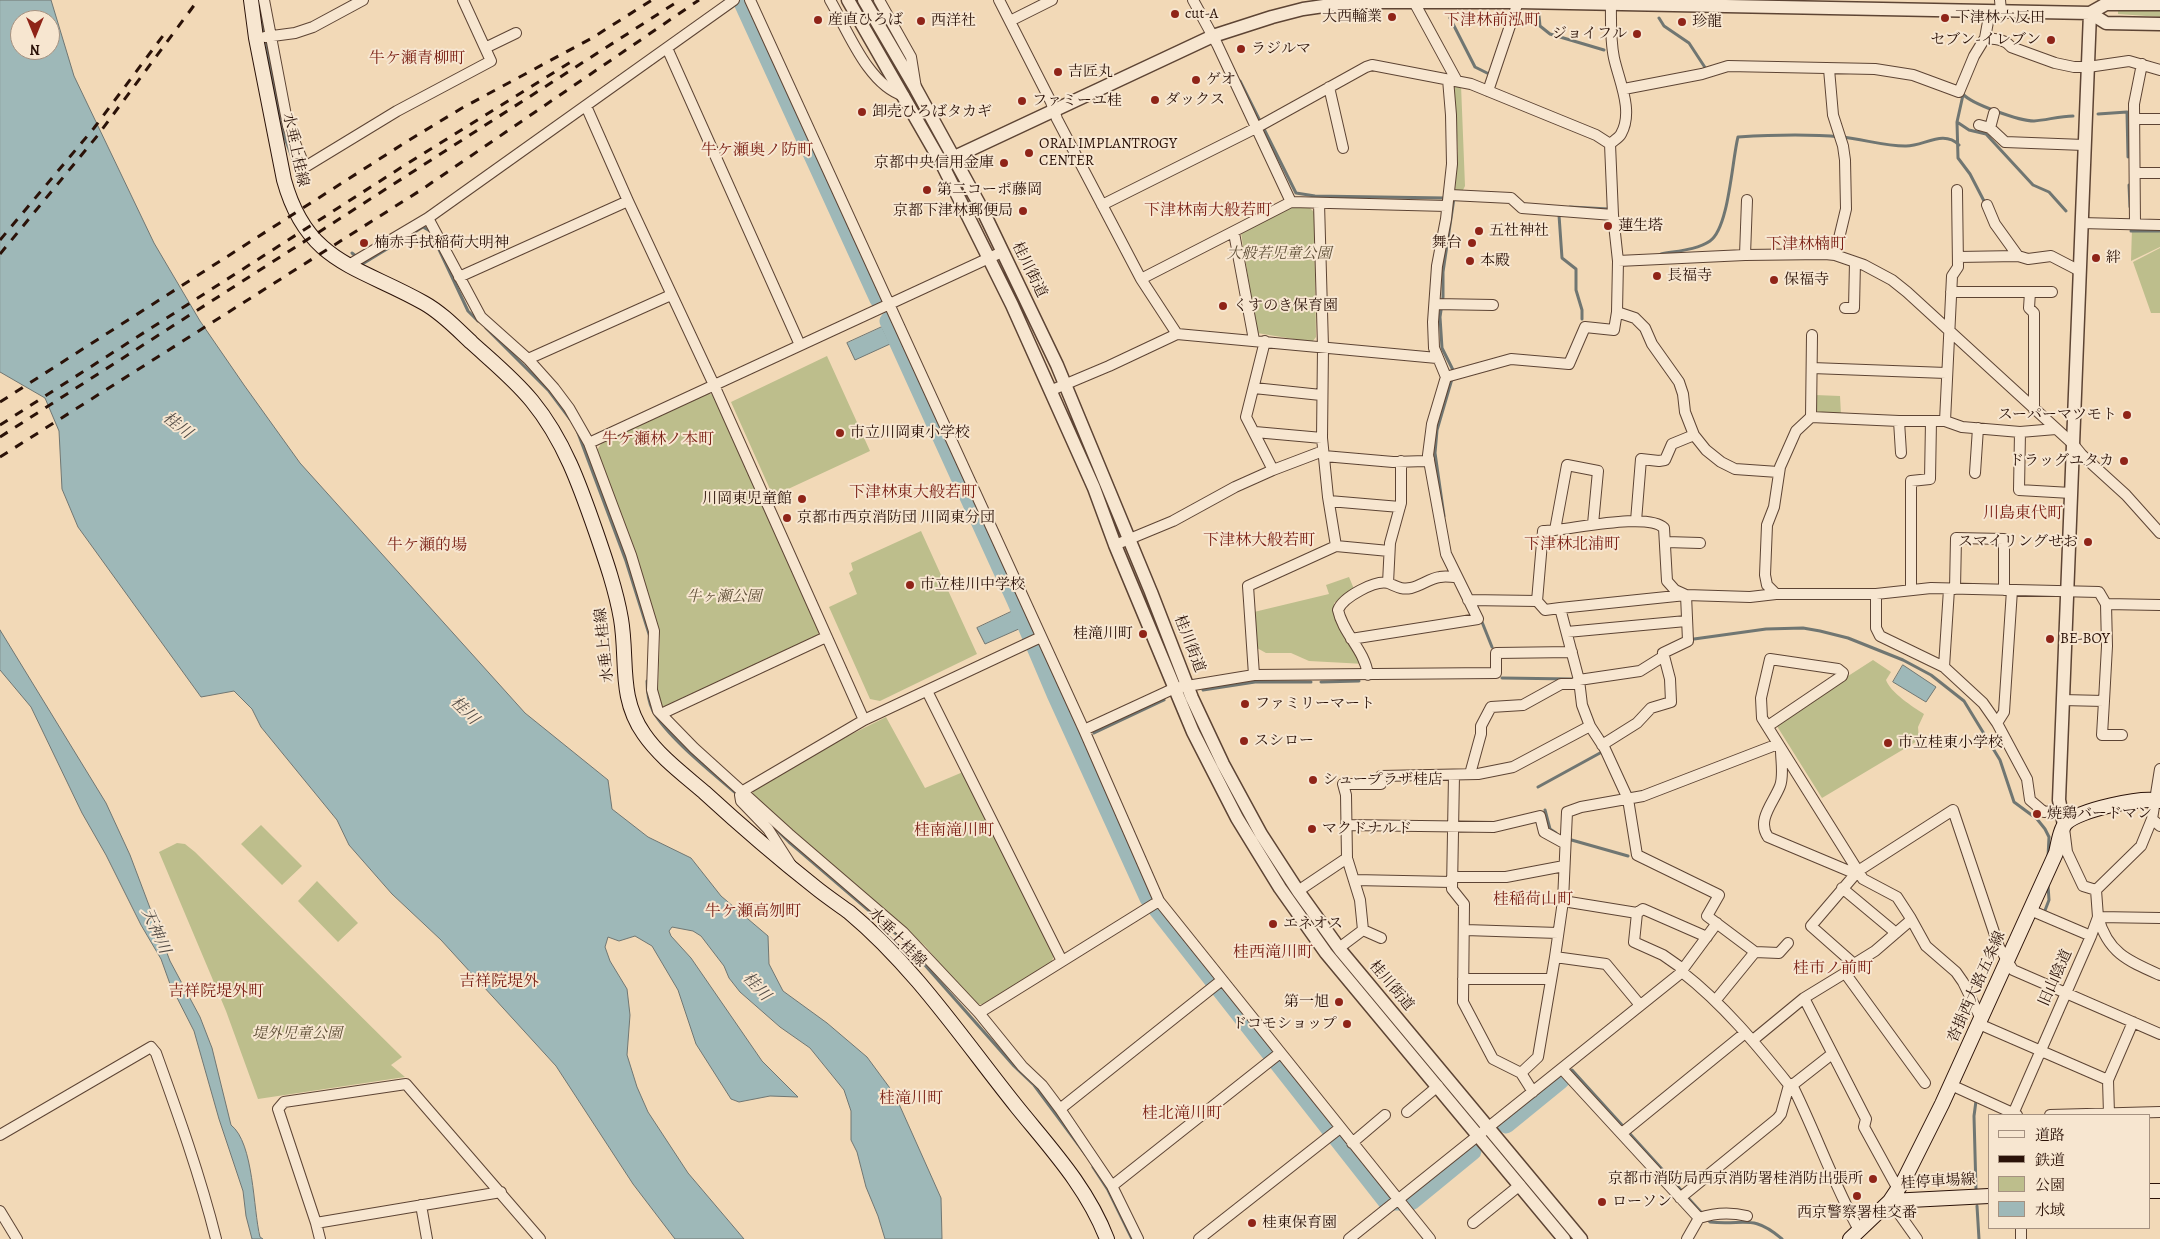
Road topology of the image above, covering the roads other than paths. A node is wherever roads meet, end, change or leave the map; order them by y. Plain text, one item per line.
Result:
1 (251, 0) edge
2 (264, 0) edge
3 (363, 0) edge
4 (463, 0) edge
5 (734, 0) edge
6 (750, 0) edge
7 (830, 0) edge
8 (848, 0) edge
9 (864, 0) edge
10 (879, 0) edge
11 (999, 0) edge
12 (1052, 0) edge
13 (1192, 0) edge
14 (1463, 1) edge
15 (1414, 2) junction
16 (1518, 2) junction
17 (1611, 2) edge
18 (1330, 3) edge
19 (2160, 4) edge
20 (1997, 7) edge
21 (2090, 13) junction
22 (1010, 22) junction
23 (2160, 24) edge
24 (516, 33) dead end
25 (1213, 36) junction
26 (263, 37) junction
27 (1985, 38) junction
28 (485, 48) junction
29 (667, 48) junction
30 (2142, 64) junction
31 (2088, 67) junction
32 (1830, 69) junction
33 (2160, 70) edge
34 (1452, 80) junction
35 (1329, 87) junction
36 (916, 89) junction
37 (1624, 89) junction
38 (1488, 91) junction
39 (904, 96) junction
40 (586, 106) junction
41 (1054, 111) junction
42 (1994, 114) dead end
43 (2135, 119) junction
44 (2160, 119) edge
45 (1260, 125) junction
46 (1979, 125) dead end
47 (1990, 128) junction
48 (1610, 144) junction
49 (2084, 146) junction
50 (1344, 148) dead end
51 (954, 158) junction
52 (942, 164) junction
53 (2136, 173) junction
54 (2160, 173) edge
55 (1957, 190) dead end
56 (1747, 200) dead end
57 (628, 201) junction
58 (1448, 201) junction
59 (1291, 202) junction
60 (1319, 204) junction
61 (1102, 205) junction
62 (1987, 205) dead end
63 (1613, 215) junction
64 (428, 218) junction
65 (2081, 222) junction
66 (2135, 224) junction
67 (2160, 225) edge
68 (1234, 232) junction
69 (1002, 252) junction
70 (1745, 255) junction
71 (1835, 255) junction
72 (2018, 256) junction
73 (1958, 257) junction
74 (990, 258) junction
75 (1618, 261) junction
76 (354, 262) junction
77 (1854, 262) junction
78 (2080, 270) junction
79 (459, 277) junction
80 (1141, 279) junction
81 (1951, 292) junction
82 (2030, 292) junction
83 (2052, 292) dead end
84 (671, 295) junction
85 (890, 304) junction
86 (1435, 304) junction
87 (1493, 305) dead end
88 (1845, 308) dead end
89 (1617, 312) junction
90 (1949, 331) junction
91 (1177, 334) junction
92 (1812, 335) dead end
93 (1254, 340) junction
94 (1265, 341) junction
95 (800, 345) junction
96 (1323, 347) junction
97 (1437, 358) junction
98 (528, 359) junction
99 (1812, 368) junction
100 (1946, 373) junction
101 (1446, 377) junction
102 (1065, 384) junction
103 (714, 385) junction
104 (1254, 388) junction
105 (1052, 390) junction
106 (1321, 395) junction
107 (2034, 410) junction
108 (1811, 417) junction
109 (1899, 421) junction
110 (1931, 421) junction
111 (1945, 421) junction
112 (1978, 428) junction
113 (2056, 429) junction
114 (1255, 432) junction
115 (2020, 432) junction
116 (1694, 435) junction
117 (1322, 438) junction
118 (589, 443) junction
119 (2073, 444) junction
120 (1901, 453) dead end
121 (1324, 454) junction
122 (1433, 461) junction
123 (1401, 462) junction
124 (1273, 470) junction
125 (1778, 472) junction
126 (1976, 473) dead end
127 (2071, 493) junction
128 (1329, 501) junction
129 (1400, 507) junction
130 (1636, 522) junction
131 (1593, 524) junction
132 (1555, 530) junction
133 (2160, 533) edge
134 (1130, 540) junction
135 (1666, 542) junction
136 (1700, 543) dead end
137 (1116, 545) junction
138 (1336, 546) junction
139 (1389, 551) junction
140 (1456, 577) junction
141 (1388, 583) junction
142 (1952, 589) junction
143 (1911, 590) junction
144 (2008, 590) junction
145 (2068, 591) junction
146 (1776, 594) junction
147 (1876, 594) junction
148 (1686, 595) junction
149 (1468, 600) junction
150 (1537, 601) junction
151 (2106, 604) junction
152 (2160, 605) edge
153 (1560, 608) junction
154 (1686, 621) junction
155 (1567, 632) junction
156 (826, 637) junction
157 (1351, 639) junction
158 (1036, 640) junction
159 (1572, 652) junction
160 (1664, 656) junction
161 (1944, 667) junction
162 (1254, 675) junction
163 (1368, 675) junction
164 (1580, 680) junction
165 (1181, 687) junction
166 (927, 691) junction
167 (2062, 700) junction
168 (2104, 701) junction
169 (661, 714) junction
170 (864, 720) junction
171 (1997, 723) junction
172 (1590, 726) junction
173 (1768, 726) junction
174 (1084, 730) junction
175 (2122, 735) dead end
176 (1602, 746) junction
177 (1779, 746) junction
178 (2160, 769) edge
179 (1470, 774) junction
180 (1454, 775) junction
181 (741, 796) junction
182 (1628, 799) junction
183 (2157, 800) edge
184 (2061, 810) junction
185 (2156, 822) edge
186 (1346, 825) junction
187 (2064, 825) junction
188 (1453, 826) junction
189 (1564, 843) junction
190 (1347, 858) junction
191 (1564, 866) junction
192 (795, 871) junction
193 (1858, 871) junction
194 (1452, 879) junction
195 (1354, 880) junction
196 (1842, 888) junction
197 (2096, 890) junction
198 (1298, 891) junction
199 (1563, 901) junction
200 (1155, 904) junction
201 (2030, 910) junction
202 (1637, 913) junction
203 (2098, 917) junction
204 (2160, 918) edge
205 (1911, 920) junction
206 (1717, 923) junction
207 (1363, 930) junction
208 (1465, 930) junction
209 (1558, 933) junction
210 (1896, 933) junction
211 (2091, 936) junction
212 (1707, 937) junction
213 (1381, 938) dead end
214 (1788, 943) dead end
215 (1339, 948) junction
216 (1755, 952) junction
217 (1555, 957) junction
218 (1062, 961) junction
219 (2006, 962) junction
220 (1854, 964) junction
221 (1682, 970) junction
222 (1845, 973) junction
223 (2160, 975) edge
224 (1463, 978) junction
225 (1550, 979) junction
226 (1222, 980) junction
227 (2065, 993) junction
228 (1804, 998) junction
229 (1715, 1001) junction
230 (1640, 1004) junction
231 (979, 1014) junction
232 (1980, 1021) junction
233 (2133, 1022) junction
234 (1744, 1033) junction
235 (2160, 1034) edge
236 (1753, 1040) junction
237 (2041, 1051) junction
238 (1832, 1054) junction
239 (1277, 1056) junction
240 (1562, 1069) junction
241 (1521, 1073) junction
242 (2108, 1080) junction
243 (1925, 1083) dead end
244 (1789, 1085) junction
245 (1951, 1085) junction
246 (1438, 1086) junction
247 (1533, 1092) junction
248 (1060, 1109) junction
249 (1407, 1112) dead end
250 (2160, 1112) edge
251 (2012, 1114) edge
252 (2014, 1114) edge
253 (2108, 1114) joint
254 (1385, 1115) dead end
255 (1340, 1129) junction
256 (1484, 1132) junction
257 (1622, 1133) junction
258 (0, 1135) edge
259 (1352, 1143) junction
260 (1112, 1186) junction
261 (1520, 1186) junction
262 (502, 1192) junction
263 (1894, 1195) junction
264 (1988, 1196) edge
265 (1680, 1198) junction
266 (1399, 1200) junction
267 (421, 1205) junction
268 (0, 1211) edge
269 (1747, 1216) dead end
270 (1699, 1218) junction
271 (316, 1223) junction
272 (1473, 1223) dead end
273 (1855, 1235) edge
274 (17, 1239) edge
275 (216, 1239) edge
276 (320, 1239) edge
277 (427, 1239) edge
278 (540, 1239) edge
279 (1108, 1239) edge
280 (1138, 1239) edge
281 (1198, 1239) edge
282 (1350, 1239) edge
283 (1430, 1239) edge
284 (1564, 1239) edge
285 (1581, 1239) edge
286 (1687, 1239) edge
287 (1917, 1239) edge

1 - 26 main road, 水垂上桂線
2 - 26 street
3 - 26 street
4 - 28 street
5 - 29 street
6 - 85 street
7 - 39 street
8 - 39 street, 桂川街道
9 - 36 street, 桂川街道
10 - 36 street
11 - 22 street
12 - 22 street
13 - 25 street
14 - 15 street
14 - 16 street
15 - 18 street
15 - 34 street
16 - 17 street
16 - 38 street
17 - 20 street
17 - 37 street
18 - 25 street
19 - 21 street
20 - 21 street
20 - 27 street
21 - 23 street
21 - 31 street
22 - 41 street
24 - 28 street
25 - 41 street
25 - 45 street
26 - 28 street
26 - 76 main road, 水垂上桂線
27 - 31 street
27 - 32 street
29 - 40 street
29 - 95 street
30 - 31 street
30 - 33 street
30 - 43 street
31 - 49 street
32 - 37 street
32 - 71 street
34 - 35 street
34 - 38 street
34 - 58 street
35 - 45 street
35 - 50 street
36 - 51 street, 桂川街道
37 - 48 street
38 - 48 street
39 - 52 street, 桂川街道
40 - 57 street
40 - 64 street
41 - 51 street
41 - 61 street
42 - 47 street
43 - 44 street
43 - 53 street
45 - 59 street
45 - 61 street
46 - 47 street
47 - 49 street
48 - 63 street
49 - 65 street
51 - 52 street
51 - 69 street, 桂川街道
52 - 74 street, 桂川街道
53 - 54 street
53 - 66 street
55 - 73 street
56 - 70 street
57 - 79 street
57 - 84 street
58 - 60 street
58 - 63 street
58 - 86 street
59 - 60 street
59 - 68 street
60 - 96 street
61 - 80 street
62 - 72 street
63 - 75 street
64 - 76 street
64 - 79 street
65 - 66 street
65 - 78 street
66 - 67 street
68 - 80 street
68 - 93 street
69 - 74 street
69 - 102 street, 桂川街道
70 - 71 street
70 - 75 street
71 - 77 street
72 - 73 street
72 - 78 street
73 - 81 street
74 - 85 street
74 - 105 street, 桂川街道
75 - 89 street
76 - 192 main road, 水垂上桂線
77 - 88 street
77 - 90 street
78 - 119 street
79 - 98 street
80 - 91 street
81 - 82 street
81 - 90 street
82 - 83 street
82 - 107 street
84 - 98 street
84 - 103 street
85 - 95 street
85 - 158 street
86 - 87 street
86 - 97 street
89 - 101 street
89 - 116 street
90 - 100 street
90 - 107 street
91 - 93 street
91 - 102 street
92 - 99 street
93 - 94 street
94 - 96 street
94 - 104 street
95 - 103 street
96 - 97 street
96 - 106 street
97 - 101 street
98 - 118 street
99 - 100 street
99 - 108 street
100 - 111 street
101 - 122 street
102 - 105 street
102 - 134 street, 桂川街道
103 - 118 street
103 - 156 street
104 - 106 street
104 - 114 street
105 - 137 street, 桂川街道
106 - 117 street
107 - 113 street
108 - 109 street
108 - 125 street
109 - 110 street
109 - 120 street
110 - 111 street
110 - 143 street
111 - 112 street
112 - 115 street
112 - 126 street
113 - 115 street
113 - 119 street
114 - 117 street
114 - 124 street
115 - 127 street
116 - 125 street
116 - 130 street
117 - 121 street
118 - 169 street
119 - 127 street
119 - 133 street
121 - 123 street
121 - 124 street
121 - 128 street
122 - 123 street
122 - 140 street
123 - 129 street
124 - 134 street
125 - 146 street
127 - 145 street
128 - 129 street
128 - 138 street
129 - 139 street
130 - 131 street
130 - 135 street
131 - 132 street
131 - 132 street
132 - 150 street
134 - 137 street
134 - 165 street, 桂川街道
135 - 136 street
135 - 148 street
137 - 165 street, 桂川街道
138 - 139 street
138 - 162 street
139 - 141 street
140 - 141 street
140 - 149 street
141 - 157 street
142 - 143 street
142 - 144 street
142 - 144 street
142 - 161 street
143 - 147 street
144 - 145 street
144 - 171 street
145 - 151 street
145 - 167 street
146 - 147 street
146 - 148 street
147 - 161 street
148 - 153 street
148 - 154 street
149 - 150 street
149 - 157 street
150 - 153 street
151 - 152 street
151 - 168 street
153 - 155 street
154 - 155 street
154 - 160 street
155 - 159 street
156 - 169 street
156 - 170 street
157 - 163 street
158 - 166 street
158 - 174 street
159 - 163 street
159 - 164 street
160 - 164 street
160 - 176 street
161 - 171 street
162 - 163 street
162 - 165 street
164 - 172 street
164 - 179 street
165 - 174 street
165 - 198 street, 桂川街道
165 - 246 street, 桂川街道
166 - 170 street
166 - 218 street
167 - 168 street
167 - 184 street
168 - 175 street
169 - 181 street
170 - 181 street
171 - 184 street
172 - 176 street
172 - 179 street
173 - 173 street
173 - 177 street
174 - 200 street
176 - 182 street
177 - 182 street
177 - 193 street
177 - 193 street
178 - 183 street
179 - 180 street
180 - 186 street
180 - 188 street
181 - 192 street
181 - 231 street
182 - 189 street
182 - 206 street
183 - 185 street
183 - 187 main road
184 - 187 street
185 - 197 street
186 - 188 street
186 - 190 street
187 - 197 street
187 - 201 main road, 沓掛西大路五条線
188 - 189 street
188 - 194 street
189 - 191 street
190 - 195 street
190 - 198 street
191 - 194 street
191 - 199 street
192 - 279 main road, 水垂上桂線
193 - 196 street
193 - 205 street
193 - 219 street
194 - 195 street
194 - 208 street
195 - 207 street
196 - 210 street
196 - 220 street
197 - 203 street, 旧山陰道
198 - 215 street, 桂川街道
199 - 202 street
199 - 209 street
200 - 218 street
200 - 226 street
201 - 211 street
201 - 219 main road, 沓掛西大路五条線
202 - 212 street
202 - 221 street
203 - 204 street
203 - 211 street, 旧山陰道
203 - 223 street
205 - 210 street
205 - 232 street
206 - 212 street
206 - 216 street
207 - 213 street
207 - 215 street
208 - 209 street
208 - 224 street
209 - 217 street
210 - 220 street
211 - 227 street, 旧山陰道
212 - 221 street
214 - 216 street
215 - 256 street, 桂川街道
216 - 229 street
217 - 225 street
217 - 230 street
218 - 231 street
219 - 227 street
219 - 232 main road, 沓掛西大路五条線
220 - 222 street
221 - 229 street
221 - 230 street
222 - 228 street
222 - 243 street
224 - 225 street
224 - 241 street
225 - 241 street
226 - 239 street
226 - 248 street
227 - 233 street
227 - 237 street, 旧山陰道
228 - 236 street
228 - 238 street
229 - 234 street
230 - 240 street
231 - 248 street
232 - 237 street
232 - 245 main road, 沓掛西大路五条線
233 - 235 street
233 - 242 street
234 - 236 street
234 - 257 street
236 - 244 street
237 - 242 street
237 - 252 street, 旧山陰道
238 - 244 street
238 - 263 street
239 - 255 street
239 - 260 street
240 - 247 street
240 - 257 street
241 - 247 street
242 - 253 street
244 - 265 street
244 - 273 street
245 - 251 street, 旧山陰道
245 - 263 main road, 沓掛西大路五条線
246 - 249 street
246 - 256 street, 桂川街道
247 - 256 street
248 - 260 street
250 - 253 street
254 - 259 street
255 - 259 street
255 - 281 street
256 - 261 street, 桂川街道
256 - 266 street
256 - 285 street, 桂川街道
257 - 265 street
258 - 275 street
259 - 266 street
260 - 280 street
261 - 272 street
261 - 284 street, 桂川街道
262 - 267 street
262 - 271 street
262 - 278 street
263 - 264 main road, 桂停車場線
263 - 273 main road, 沓掛西大路五条線
263 - 287 street
265 - 270 street
266 - 282 street
266 - 283 street
267 - 271 street
267 - 277 street
268 - 274 street
269 - 270 street
270 - 286 street
271 - 276 street

